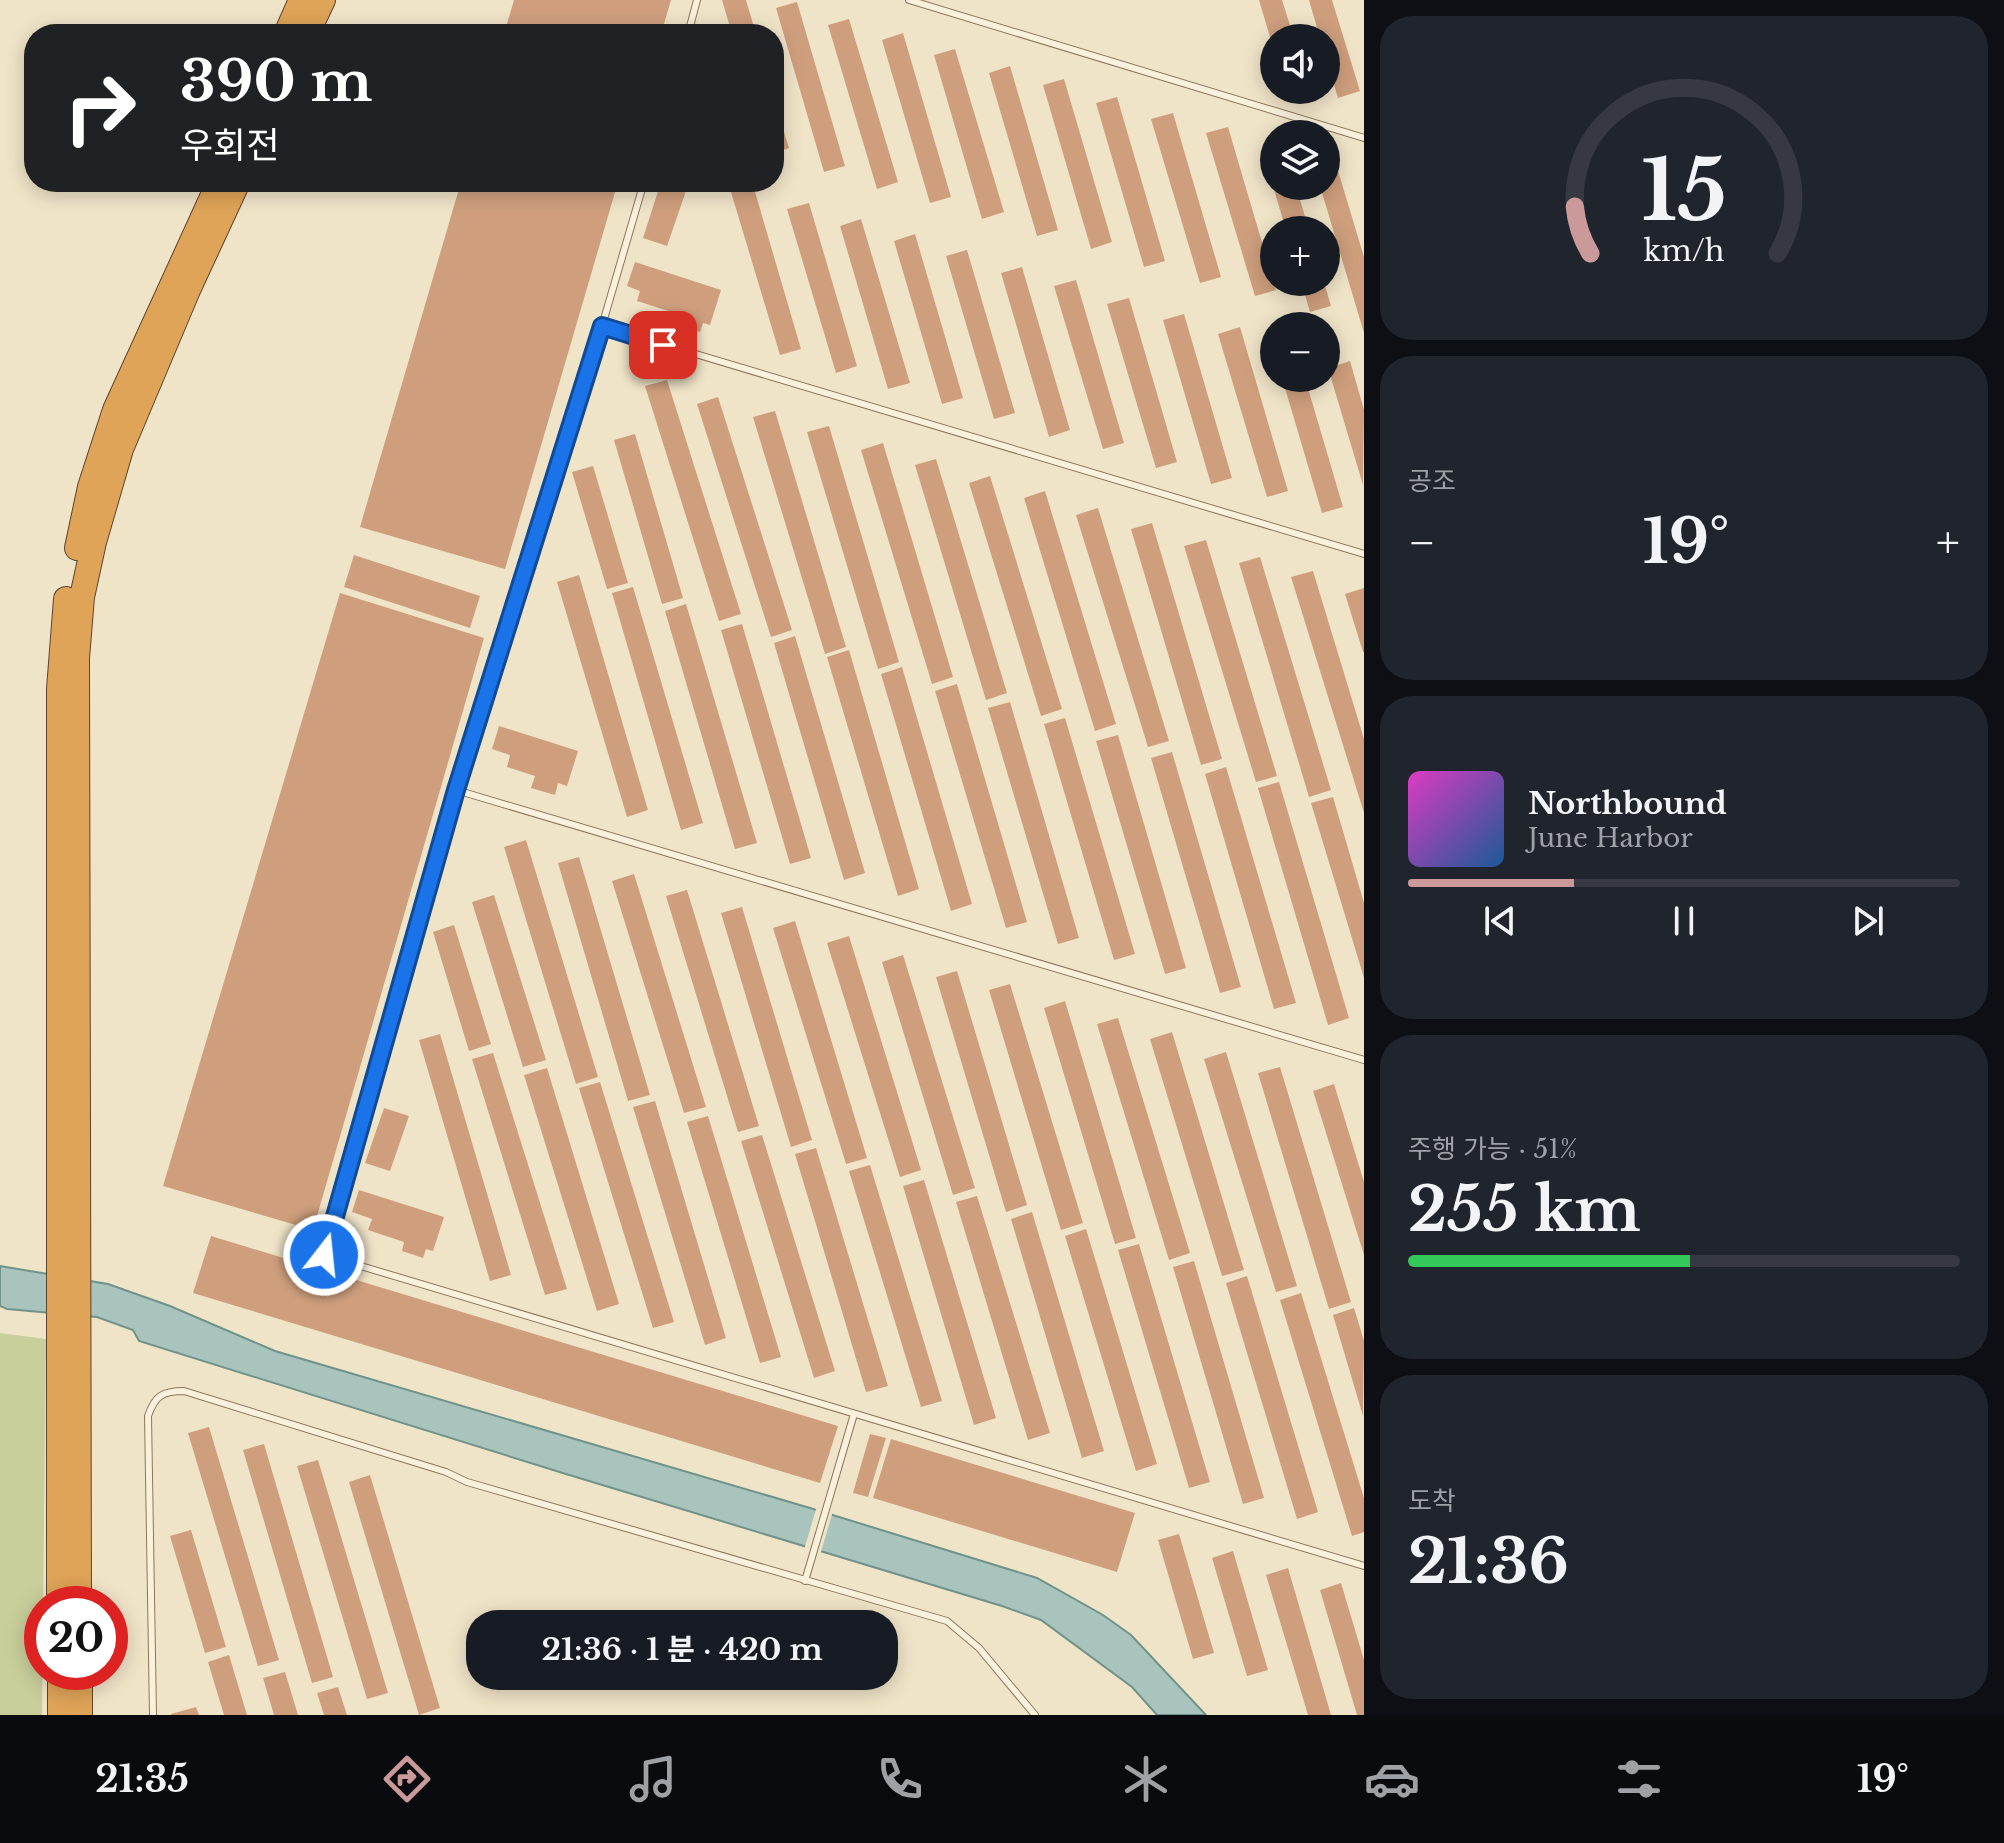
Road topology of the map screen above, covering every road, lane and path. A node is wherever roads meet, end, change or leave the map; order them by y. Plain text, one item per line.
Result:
1 (301, 0) edge
2 (323, 0) edge
3 (697, 0) edge
4 (909, 0) edge
5 (290, 24) edge
6 (312, 24) edge
7 (691, 24) edge
8 (1364, 138) edge
9 (214, 192) edge
10 (233, 192) edge
11 (641, 192) edge
12 (602, 326) junction
13 (1364, 554) edge
14 (456, 790) junction
15 (1364, 1060) edge
16 (69, 1247) junction
17 (68, 1340) junction
18 (854, 1414) junction
19 (1364, 1566) edge
20 (805, 1581) junction
21 (60, 1586) edge
22 (78, 1586) edge
23 (60, 1690) edge
24 (80, 1690) edge
25 (60, 1715) edge
26 (80, 1715) edge
27 (153, 1715) edge
28 (1035, 1715) edge

1 - 5 highway
2 - 6 highway
3 - 7 lane
4 - 8 lane
9 - 16 highway
10 - 16 highway
11 - 12 lane
12 - 13 lane
12 - 14 lane
14 - 15 lane
14 - 18 lane
16 - 17 highway
17 - 21 highway
17 - 22 highway
18 - 19 lane
18 - 20 lane
20 - 27 lane
20 - 28 lane
23 - 25 highway
24 - 26 highway

